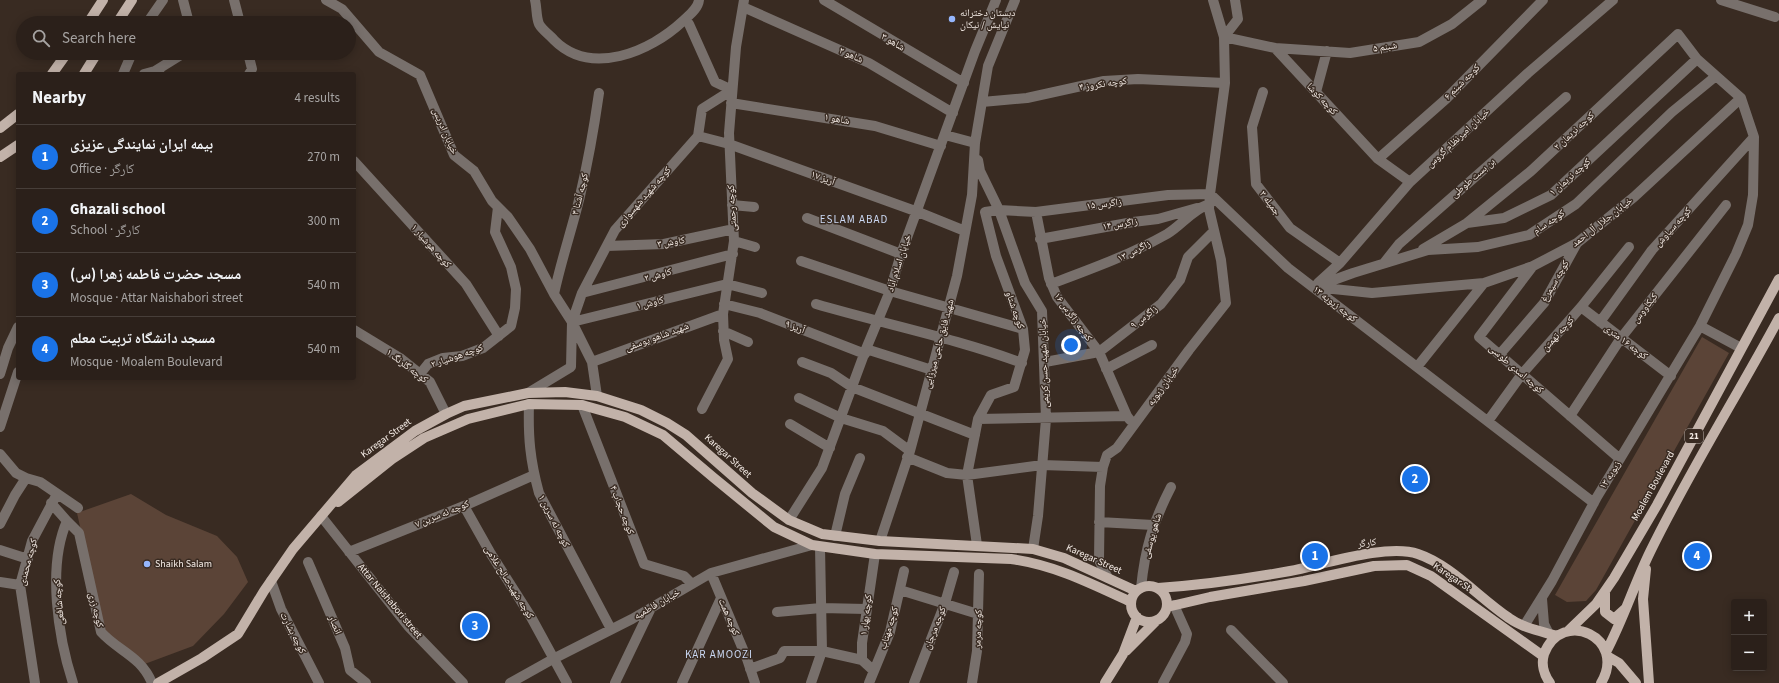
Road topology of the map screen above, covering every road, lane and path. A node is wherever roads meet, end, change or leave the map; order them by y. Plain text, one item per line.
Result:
1 (103, 0) edge
2 (132, 0) edge
3 (162, 0) edge
4 (182, 0) edge
5 (234, 0) edge
6 (326, 0) edge
7 (535, 0) edge
8 (699, 0) edge
9 (824, 0) edge
10 (996, 0) edge
11 (1015, 0) edge
12 (1213, 0) edge
13 (1235, 0) edge
14 (1482, 0) edge
15 (1543, 0) edge
16 (1613, 0) edge
17 (1721, 0) edge
18 (743, 3) edge
19 (93, 16) edge
20 (122, 16) edge
21 (152, 16) edge
22 (187, 16) edge
23 (238, 16) edge
24 (348, 16) edge
25 (1775, 17) dead end
26 (689, 24) dead end
27 (356, 25) edge
28 (1224, 37) junction
29 (1275, 48) junction
30 (1327, 51) junction
31 (1698, 59) junction
32 (62, 60) edge
33 (93, 60) edge
34 (129, 60) edge
35 (174, 60) edge
36 (249, 60) edge
37 (53, 72) edge
38 (85, 72) edge
39 (124, 72) edge
40 (158, 72) edge
41 (252, 72) edge
42 (1716, 76) junction
43 (964, 83) junction
44 (1225, 83) junction
45 (732, 90) junction
46 (1263, 92) dead end
47 (1316, 92) junction
48 (599, 93) dead end
49 (1566, 96) dead end
50 (1741, 98) junction
51 (982, 102) junction
52 (731, 103) junction
53 (953, 113) junction
54 (16, 116) edge
55 (0, 128) edge
56 (945, 135) junction
57 (698, 136) junction
58 (1754, 137) junction
59 (974, 143) junction
60 (729, 144) junction
61 (16, 146) edge
62 (941, 146) junction
63 (0, 157) edge
64 (1378, 159) junction
65 (356, 163) edge
66 (1410, 182) junction
67 (1210, 194) junction
68 (732, 205) junction
69 (1726, 205) dead end
70 (1205, 206) junction
71 (498, 207) junction
72 (754, 207) dead end
73 (998, 210) junction
74 (918, 212) junction
75 (1036, 212) junction
76 (807, 218) dead end
77 (1467, 223) junction
78 (734, 229) junction
79 (965, 231) junction
80 (1214, 231) junction
81 (1040, 239) junction
82 (734, 241) junction
83 (1577, 243) junction
84 (607, 246) junction
85 (755, 247) dead end
86 (1629, 247) dead end
87 (1417, 253) junction
88 (733, 254) junction
89 (901, 254) junction
90 (801, 261) dead end
91 (1340, 262) junction
92 (1384, 263) junction
93 (1533, 266) junction
94 (1779, 279) edge
95 (1484, 283) junction
96 (727, 284) junction
97 (1051, 284) junction
98 (1314, 288) junction
99 (890, 291) junction
100 (582, 293) junction
101 (762, 293) dead end
102 (554, 294) junction
103 (816, 304) dead end
104 (1581, 307) junction
105 (948, 308) junction
106 (723, 309) junction
107 (1779, 318) edge
108 (572, 322) junction
109 (878, 322) junction
110 (1600, 322) junction
111 (1700, 326) junction
112 (1023, 330) junction
113 (16, 331) edge
114 (356, 331) edge
115 (723, 331) junction
116 (499, 336) junction
117 (940, 338) junction
118 (1621, 338) junction
119 (748, 342) dead end
120 (1152, 345) dead end
121 (1741, 348) junction
122 (866, 352) junction
123 (1099, 352) junction
124 (1500, 354) junction
125 (592, 362) junction
126 (802, 362) dead end
127 (1045, 362) junction
128 (1022, 363) junction
129 (1417, 367) junction
130 (1106, 369) junction
131 (932, 370) junction
132 (0, 374) edge
133 (420, 374) junction
134 (1522, 374) junction
135 (1671, 376) junction
136 (16, 378) edge
137 (852, 387) junction
138 (528, 393) junction
139 (597, 396) junction
140 (799, 398) dead end
141 (529, 404) junction
142 (582, 405) junction
143 (702, 408) dead end
144 (446, 414) junction
145 (920, 414) junction
146 (1127, 416) junction
147 (1570, 416) junction
148 (841, 418) junction
149 (1046, 418) junction
150 (978, 419) junction
151 (1488, 421) junction
152 (790, 424) dead end
153 (1134, 425) junction
154 (0, 427) edge
155 (975, 435) junction
156 (830, 448) junction
157 (0, 454) edge
158 (908, 454) junction
159 (860, 458) dead end
160 (1620, 459) junction
161 (1042, 465) junction
162 (1103, 467) junction
163 (968, 474) junction
164 (534, 475) junction
165 (26, 478) junction
166 (1170, 487) dead end
167 (57, 494) junction
168 (51, 503) junction
169 (1594, 503) junction
170 (464, 506) junction
171 (329, 507) junction
172 (78, 508) dead end
173 (321, 516) junction
174 (789, 520) junction
175 (67, 521) junction
176 (1099, 522) junction
177 (0, 524) edge
178 (1154, 525) junction
179 (835, 536) junction
180 (880, 541) junction
181 (977, 545) junction
182 (816, 546) junction
183 (1033, 549) junction
184 (0, 550) edge
185 (349, 552) junction
186 (1650, 553) junction
187 (875, 554) junction
188 (28, 559) junction
189 (308, 562) dead end
190 (904, 571) dead end
191 (954, 572) dead end
192 (711, 573) junction
193 (979, 574) dead end
194 (1108, 578) junction
195 (271, 581) junction
196 (0, 582) edge
197 (692, 584) junction
198 (20, 585) junction
199 (1158, 588) junction
200 (1139, 589) junction
201 (900, 590) junction
202 (1605, 591) junction
203 (721, 598) junction
204 (1542, 598) junction
205 (1131, 602) junction
206 (945, 603) junction
207 (1171, 606) junction
208 (1627, 607) junction
209 (651, 608) junction
210 (821, 608) junction
211 (866, 610) junction
212 (777, 612) dead end
213 (978, 614) junction
214 (1137, 617) junction
215 (1157, 620) junction
216 (1524, 626) junction
217 (611, 630) junction
218 (1231, 630) dead end
219 (1568, 631) junction
220 (1553, 635) junction
221 (822, 651) junction
222 (1123, 654) junction
223 (1607, 654) junction
224 (1543, 656) junction
225 (553, 659) junction
226 (862, 660) junction
227 (874, 671) junction
228 (1544, 671) junction
229 (751, 677) edge
230 (35, 683) edge
231 (73, 683) edge
232 (152, 683) edge
233 (158, 683) edge
234 (319, 683) edge
235 (366, 683) edge
236 (463, 683) edge
237 (510, 683) edge
238 (567, 683) edge
239 (615, 683) edge
240 (682, 683) edge
241 (811, 683) edge
242 (869, 683) edge
243 (914, 683) edge
244 (972, 683) edge
245 (1105, 683) edge
246 (1163, 683) edge
247 (1284, 683) edge
248 (1541, 683) edge
249 (1550, 683) edge
250 (1601, 683) edge
251 (1636, 683) edge
252 (1649, 683) edge

1 - 19 main road
2 - 20 main road
3 - 21 street
4 - 22 street
5 - 23 street
6 - 24 street, خیابان ادریس
7 - 8 street
9 - 43 street, شاهو ۳
10 - 43 street, خیابان اسلام آباد
11 - 51 street
12 - 28 street
13 - 28 street
14 - 30 street, شبنم ۵
15 - 64 street, کوچه شبنم ۶
16 - 66 street, خیابان امیرنظام گروس
17 - 25 street
18 - 45 street, کوچه رحمتی
18 - 53 street, شاهو ۲
26 - 45 street
27 - 71 street, خیابان ادریس
28 - 29 street
28 - 44 street
29 - 30 street, شبنم ۵
29 - 47 street, کوچه کوشا
30 - 47 street
31 - 42 street
31 - 77 street, کوچه نریمان ۱
31 - 77 street, کوچه نریمان ۲
32 - 37 main road
33 - 38 main road
34 - 39 street
35 - 40 street
36 - 41 street
42 - 50 street
42 - 87 street, کوچه سام
43 - 53 street, خیابان اسلام آباد
44 - 51 street, کوچه نکروز ۴
44 - 67 street
45 - 52 street, کوچه رحمتی
45 - 57 street
46 - 91 street, جمیله ۳
47 - 64 street, کوچه کوشا
48 - 102 street, کوچه آشنا ۴
49 - 92 street, بن بست طوطی
50 - 58 street, زیویه ۱۳
50 - 83 street, خیابان جلال آل احمد
51 - 59 street
52 - 60 street, کوچه رحمتی
52 - 62 street, شاهو ۱
53 - 56 street, خیابان اسلام آباد
54 - 55 main road
56 - 59 street
56 - 62 street, خیابان اسلام آباد
57 - 60 street, آریز ۱۷
57 - 84 street, کوچه شهید شهسواری
58 - 110 street, کوچه سیاوش
58 - 111 street, زیویه ۱۳
59 - 73 street, خیابان شهید حسن کریمی
59 - 79 street, شهید فایق حاجی میرزایی
60 - 68 street, کوچه رحمتی
60 - 74 street, آریز ۱۷
61 - 63 main road
62 - 74 street, خیابان اسلام آباد
64 - 66 street, کوچه کوشا
65 - 116 street, کوچه هوشیار ۱
66 - 91 street, خیابان امیرنظام گروس
67 - 70 street, خیابان زیویه
67 - 75 street, زاگرس ۱۵
67 - 98 street, کوچه زیویه ۱۳
68 - 72 street
68 - 78 street, کوچه رحمتی
69 - 118 street, کیکاووس
70 - 80 street, خیابان زیویه
70 - 81 street, زاگرس ۱۴
70 - 97 street, زاگرس ۱۳
71 - 102 street, خیابان ادریس
71 - 116 street, کوچه هوشیار ۲
73 - 75 street, زاگرس ۱۵
73 - 112 street, کوچه شتاو
73 - 127 street, خیابان شهید حسن کریمی
74 - 79 street, آریز ۱۷
74 - 89 street, خیابان اسلام آباد
75 - 81 street, کوچه زاگرس ۱۶
76 - 89 street
77 - 87 street, کوچه نریمان ۱
78 - 82 street, کوچه رحمتی
78 - 84 street, کاوش ۳
79 - 105 street, شهید فایق حاجی میرزایی
80 - 123 street, زاگرس ۹
80 - 153 street, خیابان زیویه
81 - 97 street, کوچه زاگرس ۱۶
82 - 85 street
82 - 88 street, کوچه رحمتی
83 - 93 street, خیابان جلال آل احمد
83 - 124 street, کوچه سیمرغ
84 - 100 street, کوچه شهید شهسواری
86 - 104 street, کوچه تهمتن
87 - 92 street, کوچه سام
88 - 96 street, کوچه رحمتی
88 - 100 street, کاوش ۲
89 - 99 street, خیابان اسلام آباد
90 - 99 street
91 - 98 street, خیابان امیرنظام گروس
92 - 98 street, کوچه سام
93 - 95 street, خیابان جلال آل احمد
93 - 124 street, کوچه اسدی طوسی
94 - 121 main road, Moalem Boulevard / 21
95 - 98 street, خیابان جلال آل احمد
95 - 129 street
96 - 101 street
96 - 106 street, کوچه رحمتی
96 - 108 street, کاوش ۱
97 - 123 street, کوچه زاگرس ۱۶
98 - 129 street, کوچه زیویه ۱۳
99 - 105 street
99 - 109 street, خیابان اسلام آباد
100 - 108 street, کوچه شهید شهسواری
102 - 108 street, خیابان ادریس
103 - 109 street
104 - 110 street, کوچه ۱۶ متری
104 - 134 street, کوچه تهمتن
105 - 112 street
105 - 117 street, شهید فایق حاجی میرزایی
106 - 115 street, کوچه رحمتی
106 - 122 street, آریز ۹
106 - 125 street, شهید شاهو یوسفی
107 - 186 main road, 21
108 - 125 street, خیابان ادریس
108 - 138 street, کوچه شهید شهسواری
109 - 117 street
109 - 122 street, خیابان اسلام آباد
110 - 118 street, کوچه ۱۶ متری
111 - 121 street
111 - 135 street, زیویه ۱۳
112 - 128 street, کوچه شتاو
113 - 132 street
114 - 133 street, کوچه گلرنگ ۱
115 - 119 street
115 - 143 street, کوچه رحمتی
116 - 133 street, کوچه هوشیار ۲
117 - 128 street
117 - 131 street, شهید فایق حاجی میرزایی
118 - 135 street, کوچه ۱۶ متری
118 - 147 street, کیکاووس
120 - 130 street
121 - 202 main road, Moalem Boulevard / 21
122 - 131 street, آریز ۹
122 - 137 street, خیابان اسلام آباد
123 - 127 street, زاگرس ۹
123 - 130 street, کوچه زاگرس ۱۶
124 - 134 street, کوچه اسدی طوسی
125 - 139 street, خیابان ادریس
126 - 137 street
127 - 149 street, خیابان شهید حسن کریمی
128 - 150 street, کوچه شتاو
129 - 151 street, کوچه زیویه ۱۳
130 - 146 street, کوچه زاگرس ۱۶
131 - 145 street, شهید فایق حاجی میرزایی
133 - 144 street, کوچه گلرنگ ۱
134 - 147 street, کوچه اسدی طوسی
134 - 151 street, کوچه تهمتن
135 - 160 street, زیویه ۱۳
136 - 154 street
137 - 145 street
137 - 148 street, خیابان اسلام آباد
138 - 139 main road, Karegar Street
138 - 144 main road, Karegar Street
139 - 174 main road, Karegar Street
140 - 148 street
141 - 142 main road, Karegar Street
141 - 164 street, کوچه ئه سرین ۱
141 - 171 main road, Karegar Street
142 - 182 main road, Karegar Street
142 - 197 street, کوچه حجاب ۴
144 - 171 main road, Karegar Street
145 - 155 street
145 - 158 street, شهید فایق حاجی میرزایی
146 - 149 street
146 - 153 street, کوچه زاگرس ۱۶
147 - 160 street, کوچه اسدی طوسی
148 - 156 street, خیابان اسلام آباد
148 - 158 street
149 - 150 street
149 - 161 street, خیابان شهید حسن کریمی
150 - 155 street, کوچه شتاو
151 - 169 street, کوچه زیویه ۱۳
152 - 156 street
153 - 162 street, خیابان زیویه
155 - 163 street, کوچه شتاو
156 - 174 street, خیابان اسلام آباد
157 - 165 street
158 - 163 street
158 - 180 street, شهید فایق حاجی میرزایی
159 - 179 street
160 - 169 street, زیویه ۱۳
161 - 162 street
161 - 163 street
161 - 183 street, خیابان شهید حسن کریمی
162 - 176 street, خیابان زیویه
163 - 181 street, کوچه شتاو
164 - 170 street, کوچه ئه سرین ۷
164 - 217 street, کوچه ئه سرین ۱
165 - 167 street
165 - 177 street
166 - 178 street, شاهو یوسفی
167 - 168 street, کوچه محمدی
167 - 172 street
168 - 175 street
168 - 188 street, کوچه محمدی
169 - 204 street, زیویه ۱۳
170 - 185 street, کوچه ئه سرین ۷
170 - 225 street, کوچه شهیدصالح غلامی
171 - 173 main road, Karegar Street
173 - 185 street, Attar Naishabori street
173 - 195 main road, Karegar Street
174 - 179 main road, Karegar Street
175 - 231 street, کوچه شافعی
175 - 232 street, کوچه زری
176 - 178 street
176 - 194 street, خیابان زیویه
178 - 200 street, شاهو یوسفی
179 - 180 main road, Karegar Street
180 - 181 main road, Karegar Street
180 - 187 main road
181 - 183 main road, Karegar Street
182 - 187 main road, Karegar Street
182 - 192 street, خیابان فاطمیه
182 - 210 street
183 - 194 main road, Karegar Street
184 - 188 street
185 - 236 street, Attar Naishabori street
186 - 208 main road, 21
186 - 252 main road
187 - 205 main road, Karegar Street
187 - 211 street, کوچه بهار ۱
188 - 198 street, کوچه محمدی
189 - 235 street, انصار
190 - 201 street, کوچه مهتاب
191 - 206 street, کوچه مرجان
192 - 197 street, خیابان فاطمیه
192 - 203 street, کوچه همت
193 - 213 street, کوچه مرمر
194 - 200 main road, Karegar Street
195 - 233 main road, Karegar Street
195 - 234 street, کوچه بشارت
196 - 198 street
197 - 209 street, خیابان فاطمیه
198 - 230 street, کوچه محمدی
199 - 200 main road
199 - 207 main road
199 - 216 main road, کارگر
200 - 205 main road
201 - 206 street
201 - 227 street, کوچه مهتاب
202 - 208 main road
202 - 219 main road, Moalem Boulevard / 21
203 - 229 street, کوچه همت
203 - 240 street
204 - 216 street, زیویه ۱۳
204 - 220 street
205 - 214 main road
206 - 213 street
206 - 243 street, کوچه مرجان
207 - 215 main road
207 - 224 main road, Karegar St
207 - 246 street
208 - 223 main road, 21
209 - 217 street, خیابان فاطمیه
209 - 239 street
210 - 211 street
210 - 212 street
210 - 221 street
211 - 226 street, کوچه بهار ۱
213 - 244 street, کوچه مرمر
214 - 215 main road
214 - 222 main road
215 - 222 main road
216 - 220 main road, کارگر
217 - 225 street, خیابان فاطمیه
218 - 247 street
219 - 220 main road
219 - 223 main road
220 - 224 main road
221 - 226 street
221 - 229 street
221 - 241 street
222 - 245 main road
223 - 250 main road
223 - 251 main road
224 - 228 main road
225 - 237 street, خیابان فاطمیه
225 - 238 street, کوچه شهیدصالح غلامی
226 - 227 street
227 - 242 street, کوچه مهتاب
228 - 248 main road
228 - 249 main road

